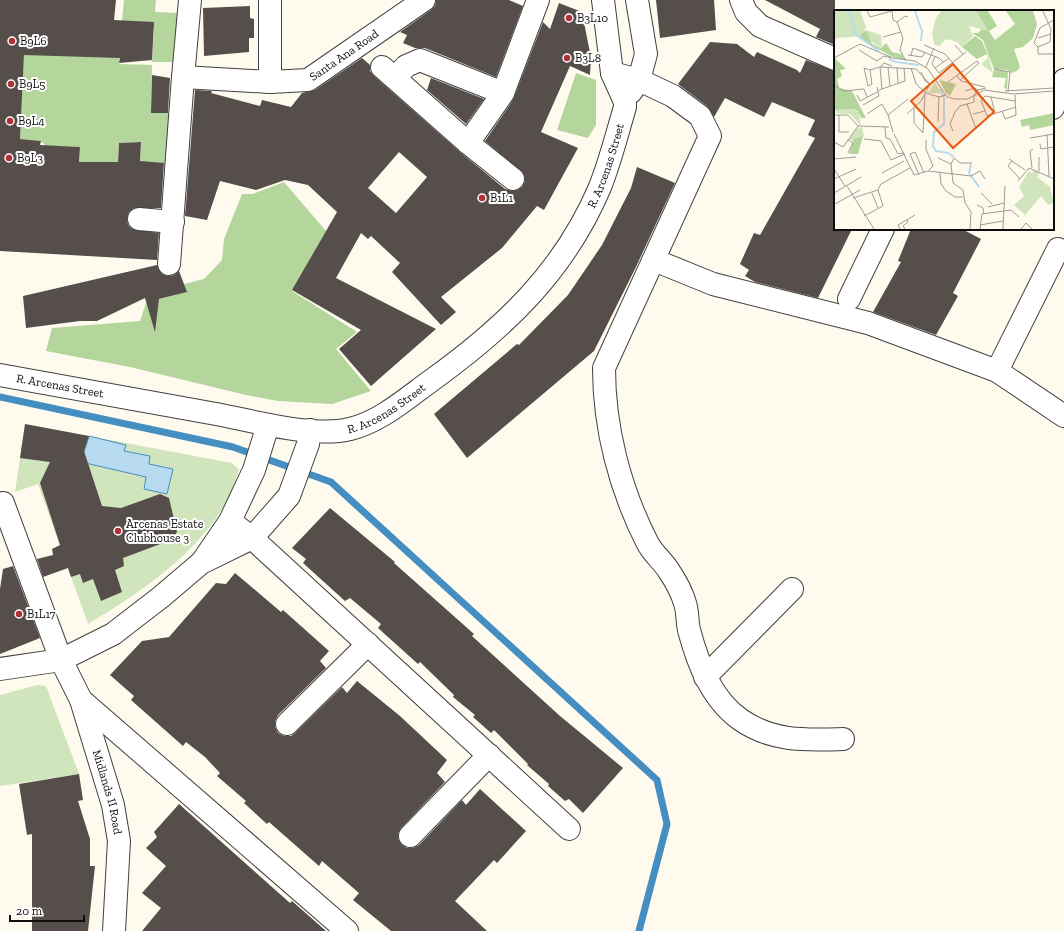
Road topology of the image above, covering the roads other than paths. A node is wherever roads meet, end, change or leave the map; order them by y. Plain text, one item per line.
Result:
1 (190, 0) edge
2 (270, 0) edge
3 (424, 0) edge
4 (538, 0) edge
5 (603, 0) edge
6 (637, 0) edge
7 (741, 0) edge
8 (834, 59) edge
9 (612, 73) junction
10 (183, 77) junction
11 (639, 80) junction
12 (1064, 80) edge
13 (270, 82) junction
14 (503, 93) junction
15 (625, 105) junction
16 (1054, 105) edge
17 (468, 143) junction
18 (514, 179) dead end
19 (139, 219) dead end
20 (173, 222) junction
21 (883, 230) edge
22 (1058, 249) dead end
23 (654, 260) junction
24 (169, 264) dead end
25 (849, 299) dead end
26 (997, 371) junction
27 (0, 375) edge
28 (1064, 416) edge
29 (267, 429) junction
30 (309, 437) junction
31 (1, 504) edge
32 (230, 521) junction
33 (252, 538) junction
34 (201, 563) junction
35 (792, 589) dead end
36 (368, 644) junction
37 (61, 660) junction
38 (0, 670) edge
39 (705, 677) junction
40 (81, 700) junction
41 (287, 724) dead end
42 (843, 739) dead end
43 (489, 755) junction
44 (569, 829) dead end
45 (410, 836) dead end
46 (114, 931) edge
47 (348, 931) edge

1 - 10 street
2 - 13 street
3 - 13 street, Santa Ana Road
4 - 14 street
5 - 9 street
6 - 11 street, R. Arcenas Street
7 - 8 street
9 - 11 street
9 - 15 street
10 - 13 street, Santa Ana Road
10 - 20 street
11 - 15 street, R. Arcenas Street
11 - 23 street
12 - 16 street
14 - 17 street
14 - 17 street
15 - 30 street, R. Arcenas Street
17 - 18 street
19 - 20 street
20 - 24 street
21 - 25 street
22 - 26 street
23 - 26 street
23 - 39 street
26 - 28 street
27 - 29 street, R. Arcenas Street
29 - 30 street, R. Arcenas Street
29 - 32 street
30 - 33 street
31 - 37 street, Midlands II Road
32 - 33 street
32 - 34 street
33 - 34 street
33 - 36 street
34 - 37 street
35 - 39 street
36 - 41 street
36 - 43 street
37 - 38 street
37 - 40 street, Midlands II Road
39 - 42 street
40 - 46 street, Midlands II Road
40 - 47 street
43 - 44 street
43 - 45 street

